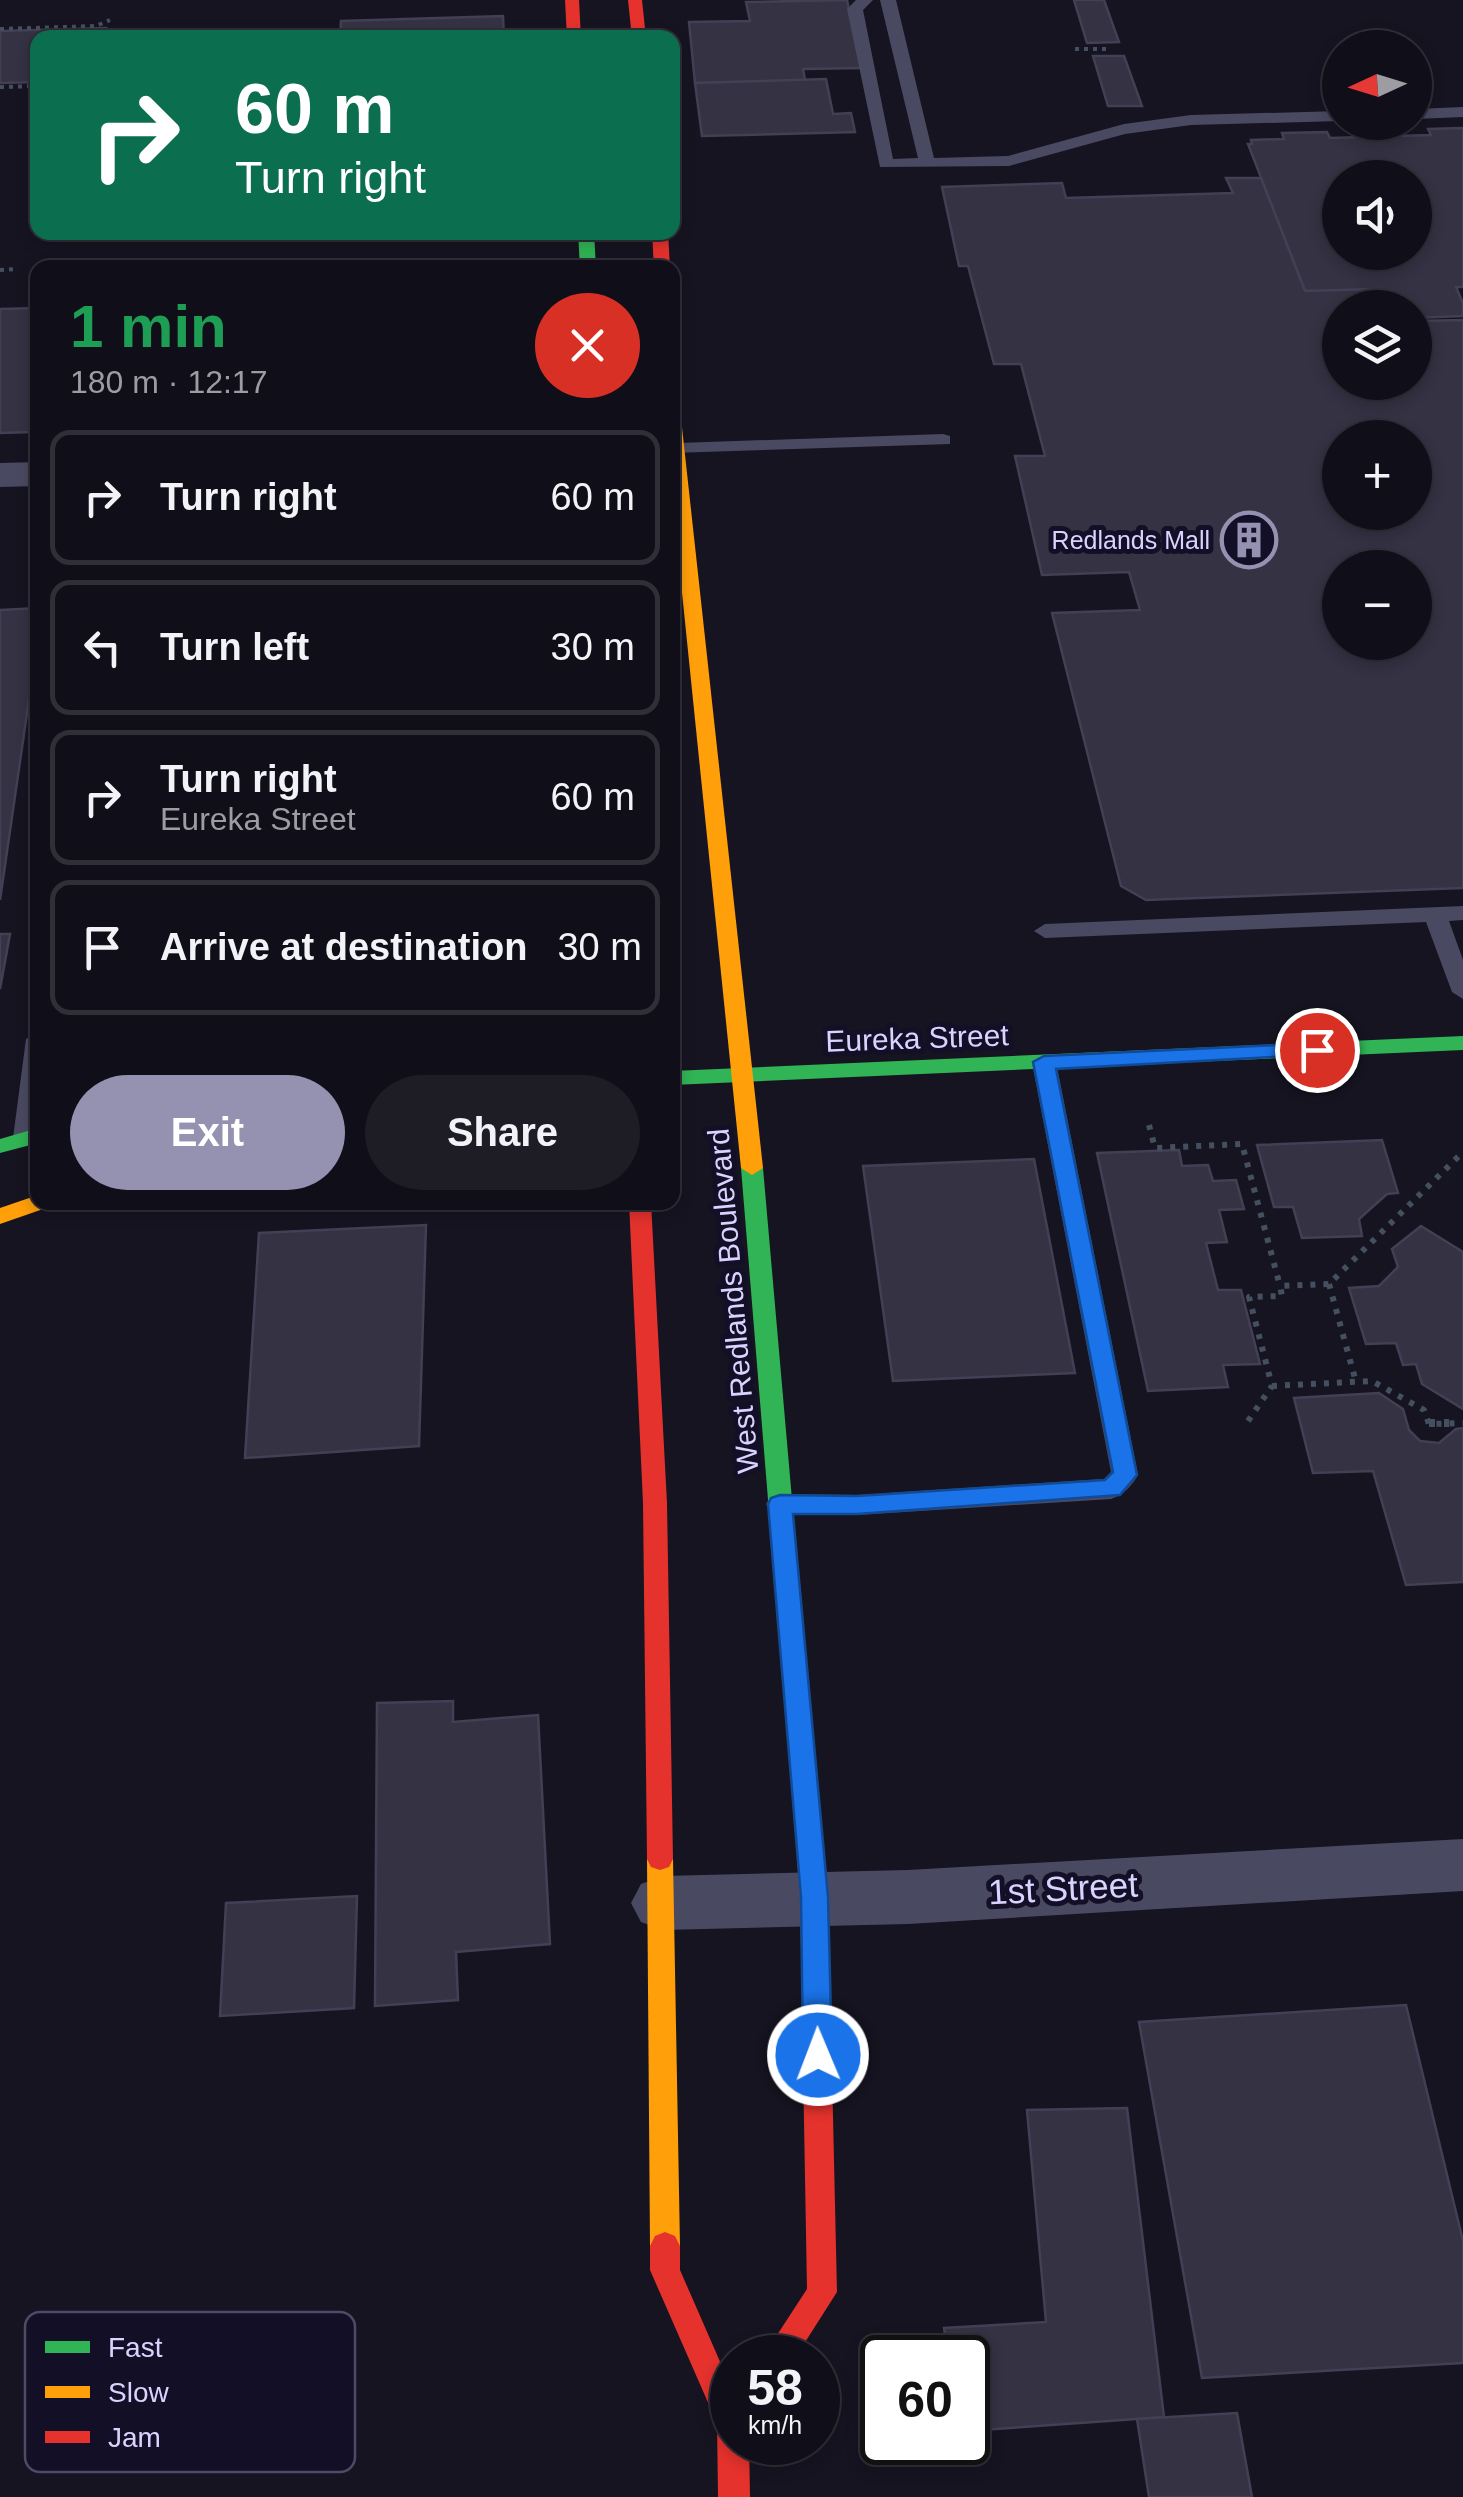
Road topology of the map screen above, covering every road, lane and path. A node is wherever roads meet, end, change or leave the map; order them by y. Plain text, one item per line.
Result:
1 (572, 0) edge
2 (635, 0) edge
3 (865, 0) edge
4 (876, 0) edge
5 (888, 0) edge
6 (110, 20) dead end
7 (0, 29) edge
8 (574, 30) edge
9 (638, 30) edge
10 (1075, 49) dead end
11 (1106, 49) dead end
12 (30, 86) edge
13 (0, 87) edge
14 (1463, 112) edge
15 (1432, 113) edge
16 (1322, 117) edge
17 (919, 163) junction
18 (0, 270) edge
19 (14, 270) dead end
20 (943, 440) dead end
21 (680, 449) edge
22 (30, 474) edge
23 (0, 475) edge
24 (680, 495) edge
25 (1463, 913) edge
26 (1435, 914) junction
27 (1046, 931) dead end
28 (1463, 992) edge
29 (1463, 1043) edge
30 (1044, 1062) junction
31 (743, 1074) junction
32 (680, 1078) edge
33 (1149, 1125) dead end
34 (30, 1137) edge
35 (0, 1146) edge
36 (1463, 1152) edge
37 (30, 1206) edge
38 (640, 1210) edge
39 (0, 1216) edge
40 (1329, 1284) junction
41 (1280, 1286) junction
42 (1356, 1382) junction
43 (1272, 1386) junction
44 (1248, 1421) dead end
45 (1463, 1423) edge
46 (780, 1504) junction
47 (1463, 1865) edge
48 (814, 1897) junction
49 (663, 1903) junction
50 (793, 2335) edge
51 (710, 2373) edge
52 (733, 2465) edge
53 (734, 2497) edge

1 - 8 main road
2 - 9 main road
3 - 17 lane
4 - 17 lane
5 - 17 lane
6 - 7 path
10 - 11 path
12 - 13 path
14 - 15 lane
16 - 17 lane
18 - 19 path
20 - 21 lane
22 - 23 street
24 - 31 main road, West Redlands Boulevard
25 - 26 lane
26 - 27 lane
26 - 28 lane
29 - 30 main road, Eureka Street
30 - 31 main road, Eureka Street
30 - 46 lane
31 - 32 main road, Eureka Street
31 - 46 main road, West Redlands Boulevard
33 - 41 path
34 - 35 main road
36 - 40 path
37 - 39 main road
38 - 49 main road
40 - 41 path
40 - 42 path
41 - 43 path
42 - 43 path
42 - 45 path
43 - 44 path
46 - 48 main road, West Redlands Boulevard
47 - 48 street, 1st Street
48 - 49 street, 1st Street
48 - 50 main road, West Redlands Boulevard
49 - 51 main road
52 - 53 main road

